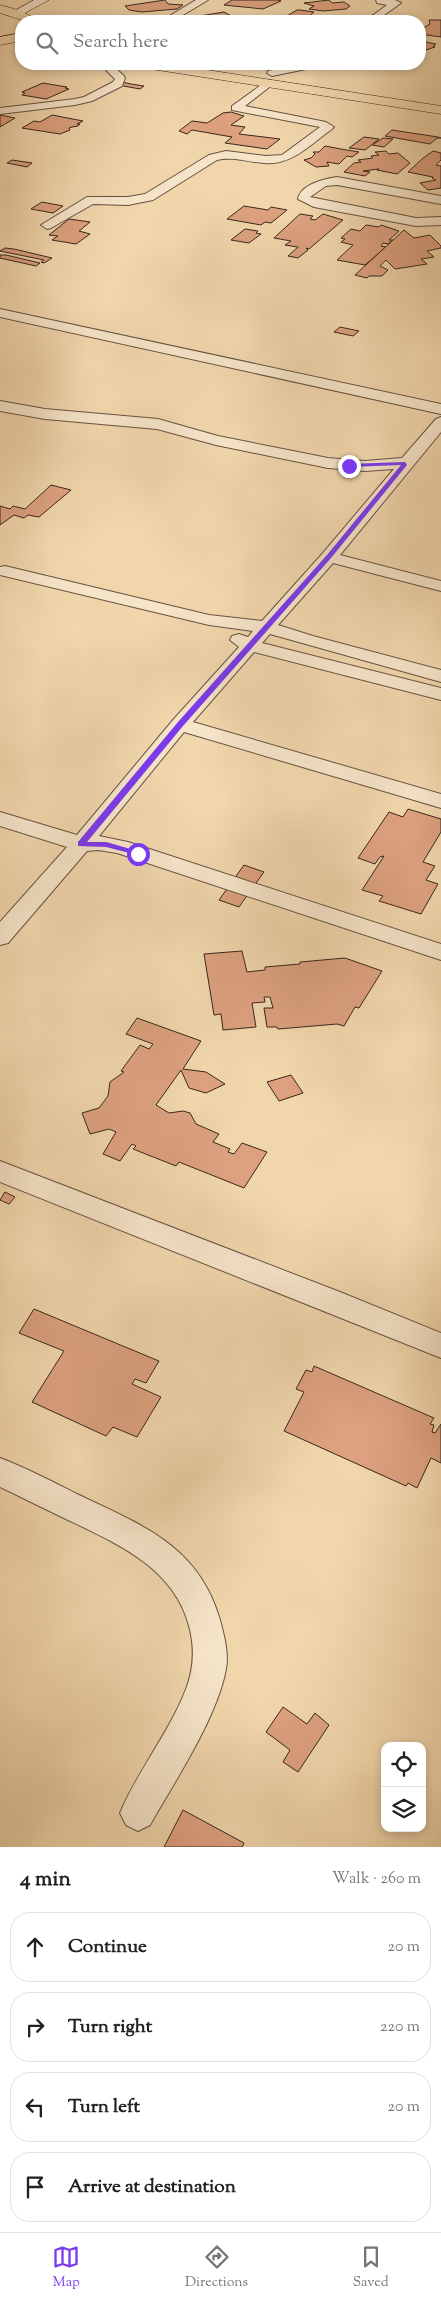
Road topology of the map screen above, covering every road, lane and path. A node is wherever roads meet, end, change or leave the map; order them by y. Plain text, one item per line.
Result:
1 (10, 0) edge
2 (43, 0) edge
3 (203, 0) edge
4 (381, 0) edge
5 (0, 5) edge
6 (0, 10) edge
7 (17, 13) junction
8 (21, 15) edge
9 (177, 15) edge
10 (379, 15) edge
11 (15, 39) edge
12 (0, 43) edge
13 (15, 46) edge
14 (111, 70) edge
15 (199, 70) edge
16 (236, 70) edge
17 (299, 70) edge
18 (270, 78) junction
19 (441, 100) edge
20 (441, 110) edge
21 (0, 111) edge
22 (441, 200) edge
23 (441, 221) edge
24 (47, 225) dead end
25 (0, 313) edge
26 (0, 406) edge
27 (441, 409) edge
28 (441, 422) edge
29 (405, 463) junction
30 (329, 557) junction
31 (5, 571) dead end
32 (441, 586) edge
33 (209, 620) junction
34 (267, 627) junction
35 (249, 645) junction
36 (441, 676) edge
37 (441, 694) edge
38 (180, 724) junction
39 (441, 801) edge
40 (0, 820) edge
41 (81, 844) junction
42 (0, 937) edge
43 (441, 952) edge
44 (0, 1171) edge
45 (441, 1346) edge
46 (0, 1472) edge
47 (138, 1812) dead end

1 - 5 street
2 - 7 street
3 - 9 street
4 - 10 street
6 - 7 main road
7 - 8 main road
11 - 12 main road
12 - 13 main road
14 - 21 street
15 - 18 main road
16 - 18 main road
17 - 18 street
18 - 19 main road
18 - 20 main road
18 - 24 street
22 - 23 street
25 - 27 street
26 - 29 street
28 - 29 street
29 - 30 street
30 - 32 street
30 - 34 street
31 - 33 street
33 - 34 street
33 - 35 street
34 - 35 street
34 - 36 street
35 - 37 street
35 - 38 street
38 - 39 street
38 - 41 street
40 - 41 street
41 - 42 street
41 - 43 street
44 - 45 street
46 - 47 street

